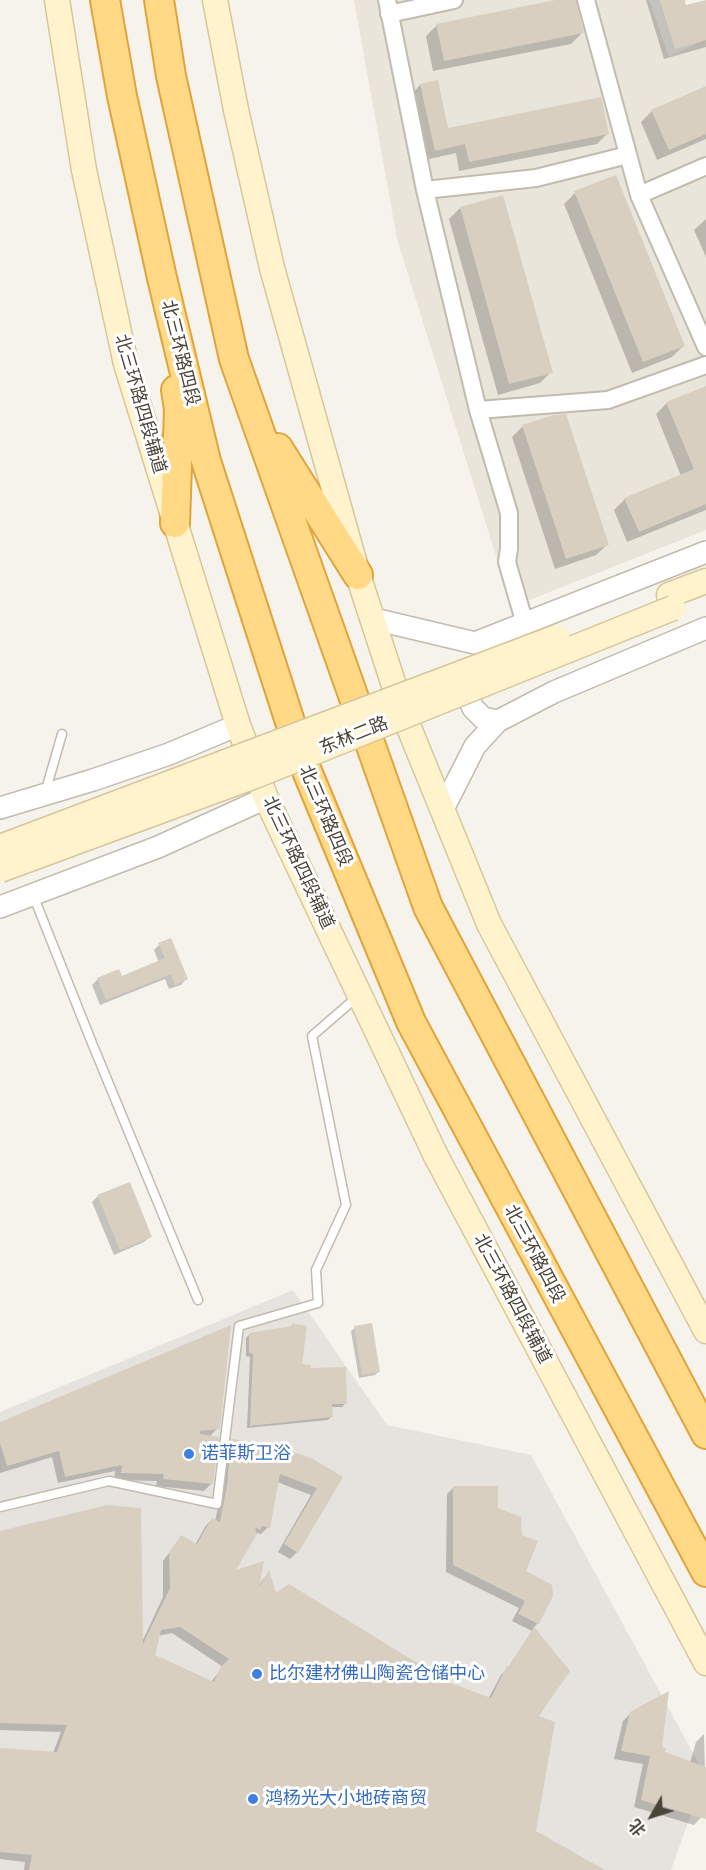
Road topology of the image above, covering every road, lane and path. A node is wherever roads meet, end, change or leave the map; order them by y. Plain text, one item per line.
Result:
1 (57, 0) edge
2 (105, 0) edge
3 (159, 0) edge
4 (215, 0) edge
5 (454, 0) edge
6 (586, 0) edge
7 (388, 7) edge
8 (628, 155) junction
9 (706, 166) edge
10 (425, 190) junction
11 (639, 195) junction
12 (162, 278) junction
13 (706, 347) edge
14 (706, 365) edge
15 (249, 403) junction
16 (478, 410) junction
17 (175, 523) junction
18 (706, 552) edge
19 (358, 575) junction
20 (706, 580) edge
21 (706, 595) edge
22 (671, 602) junction
23 (374, 620) junction
24 (525, 624) junction
25 (706, 628) edge
26 (475, 643) junction
27 (498, 721) junction
28 (238, 725) junction
29 (62, 734) dead end
30 (45, 794) junction
31 (266, 798) junction
32 (0, 808) edge
33 (442, 811) junction
34 (0, 847) edge
35 (0, 870) edge
36 (33, 895) junction
37 (0, 907) edge
38 (360, 994) junction
39 (198, 1300) dead end
40 (706, 1331) edge
41 (706, 1434) edge
42 (0, 1507) edge
43 (706, 1572) edge
44 (706, 1664) edge

1 - 17 main road, 北三环路四段辅道
2 - 12 highway, 北三环路四段
3 - 15 highway
4 - 19 main road
5 - 7 street
6 - 8 street
7 - 10 street
8 - 10 street
8 - 11 street
9 - 11 street
10 - 16 street
11 - 13 street
12 - 17 highway
12 - 43 highway, 北三环路四段
14 - 16 street
15 - 19 highway
15 - 41 highway
16 - 24 street
17 - 28 main road, 北三环路四段辅道
18 - 24 street
19 - 23 main road
20 - 22 main road, 东林二路
21 - 22 main road, 东林二路
22 - 34 main road, 东林二路, bridge
22 - 35 main road, 东林二路, bridge
23 - 26 street
23 - 33 main road
24 - 26 street
25 - 27 street
26 - 27 street
27 - 33 street
28 - 30 street
28 - 31 main road, 北三环路四段辅道
29 - 30 lane
30 - 32 street
31 - 36 street
31 - 38 main road, 北三环路四段辅道
33 - 40 main road
36 - 37 street
36 - 39 lane
38 - 42 lane
38 - 44 main road, 北三环路四段辅道

